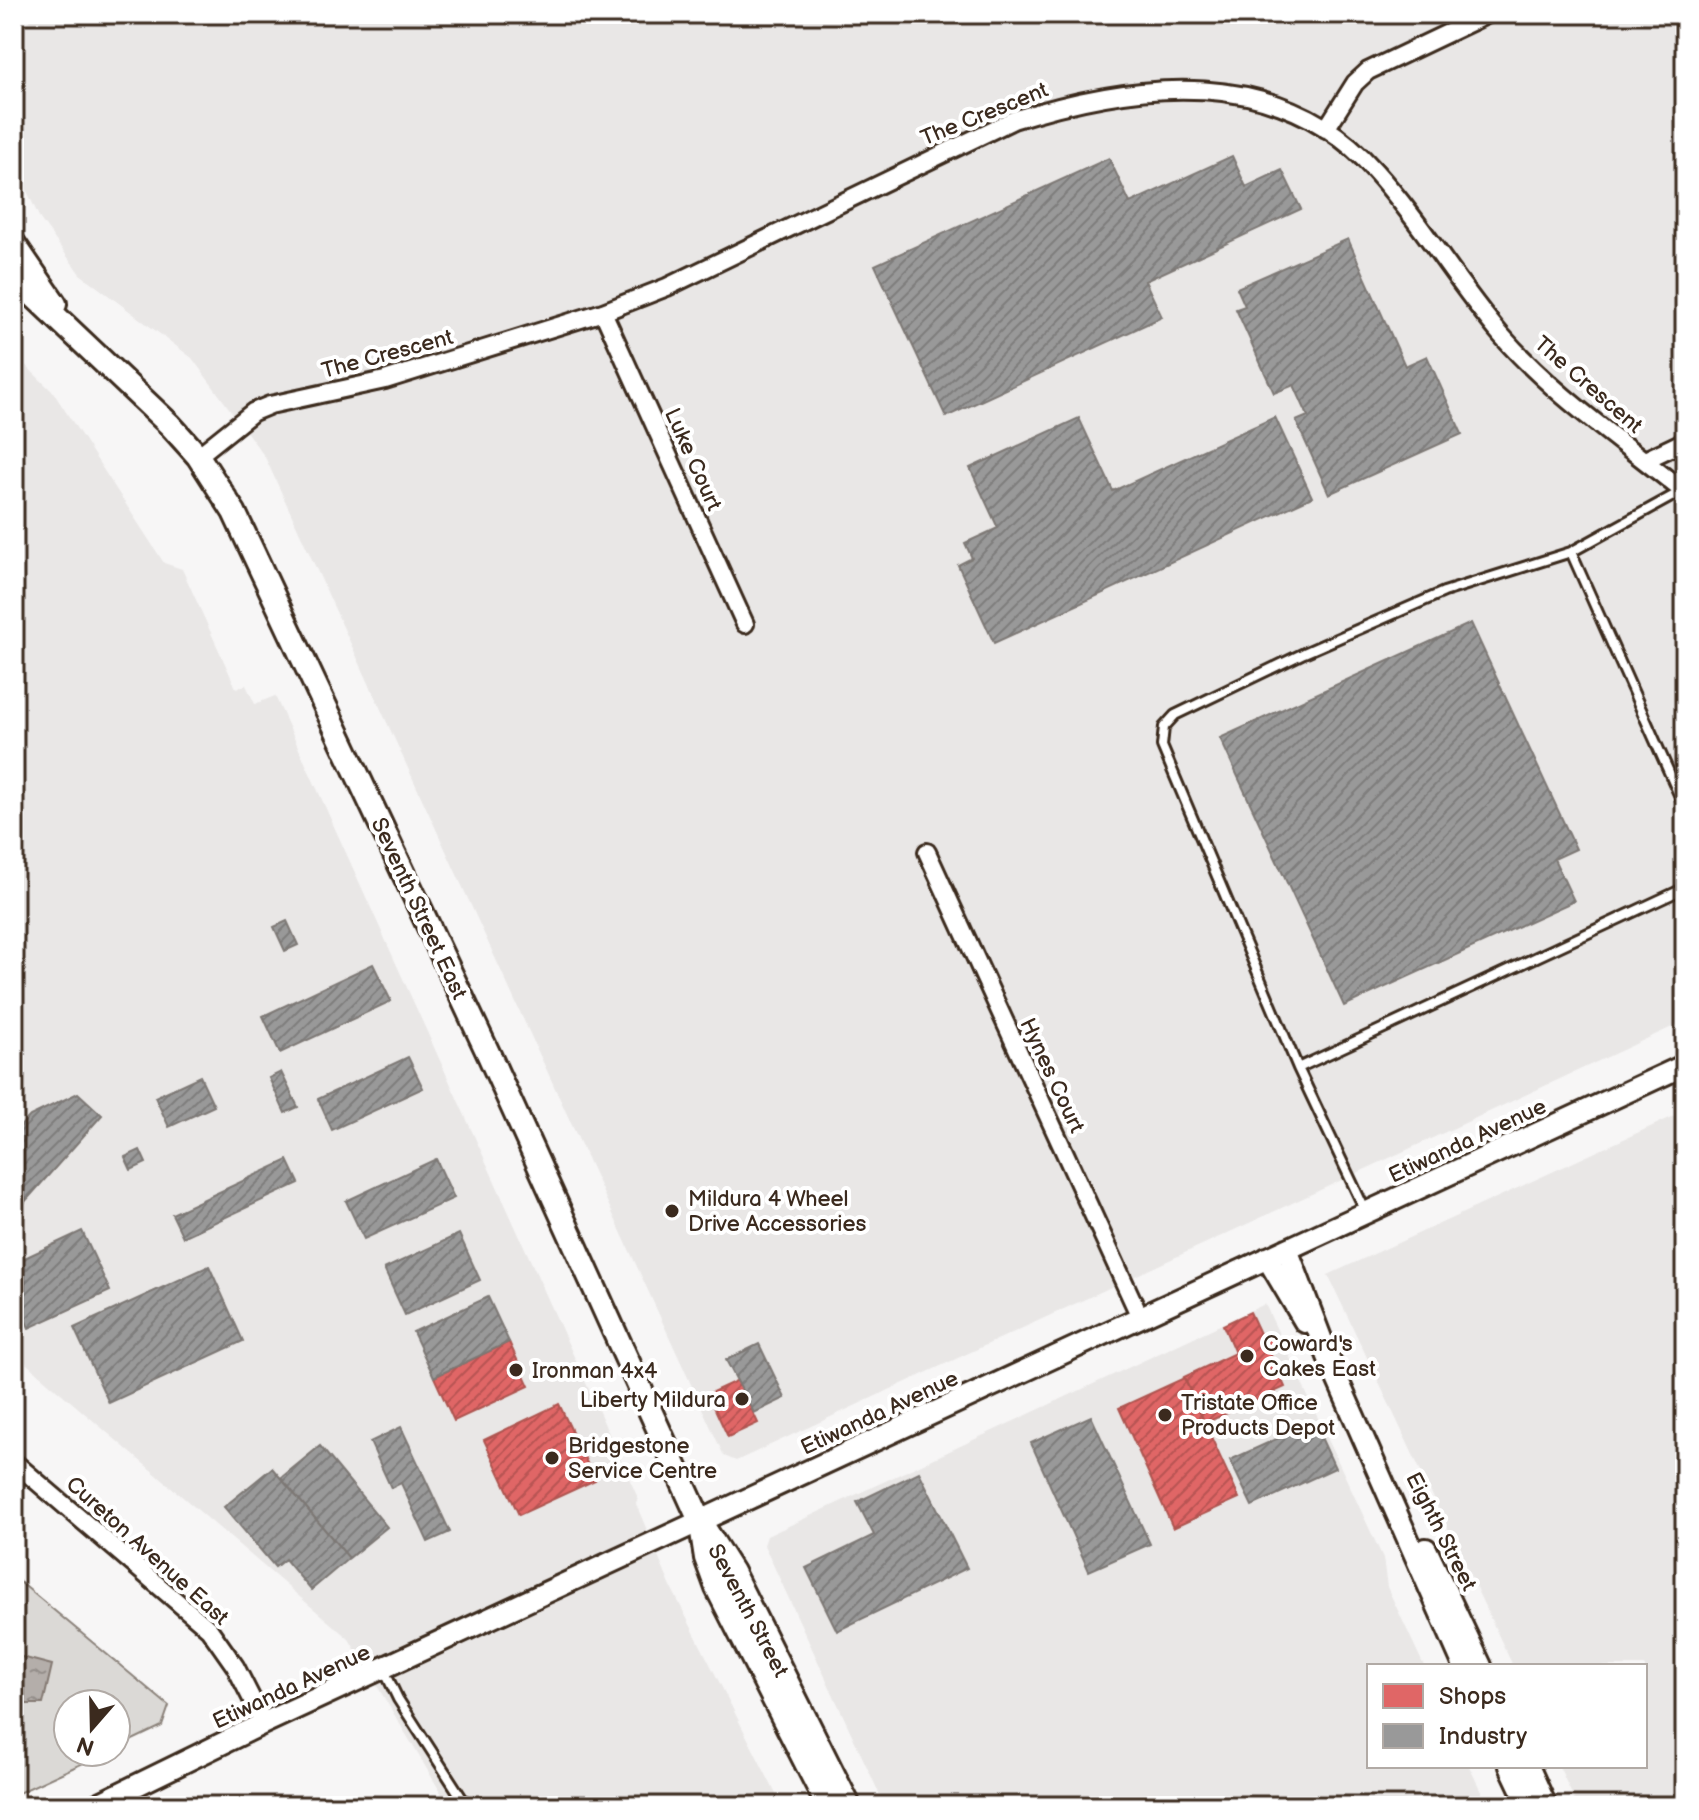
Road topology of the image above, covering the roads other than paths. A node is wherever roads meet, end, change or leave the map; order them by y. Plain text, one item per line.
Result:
1 (1488, 14) edge
2 (1326, 129) junction
3 (14, 244) edge
4 (14, 277) edge
5 (603, 312) junction
6 (78, 334) junction
7 (1685, 441) edge
8 (198, 456) junction
9 (1645, 460) junction
10 (1684, 492) edge
11 (1571, 552) junction
12 (745, 624) dead end
13 (1685, 808) edge
14 (927, 852) dead end
15 (1685, 888) edge
16 (1685, 1065) edge
17 (1298, 1068) junction
18 (1366, 1213) junction
19 (1287, 1249) junction
20 (1267, 1258) junction
21 (1140, 1317) junction
22 (1332, 1367) junction
23 (1356, 1419) junction
24 (14, 1462) edge
25 (701, 1523) junction
26 (1463, 1664) edge
27 (1480, 1664) edge
28 (383, 1669) junction
29 (264, 1723) junction
30 (1511, 1768) edge
31 (1529, 1768) edge
32 (826, 1804) edge
33 (94, 1806) edge
34 (467, 1806) edge
35 (849, 1806) edge
36 (1529, 1806) edge
37 (1546, 1806) edge

1 - 2 street
2 - 5 street, The Crescent
2 - 9 street, The Crescent
3 - 6 main road, Seventh Street East
4 - 6 main road, Seventh Street East
5 - 8 street, The Crescent
5 - 12 street, Luke Court
6 - 8 main road, Seventh Street East
7 - 9 street
8 - 25 main road, Seventh Street East
9 - 10 street, The Crescent
10 - 11 lane
11 - 13 lane
11 - 17 lane
14 - 21 street, Hynes Court
15 - 17 lane
16 - 18 street, Etiwanda Avenue
17 - 18 lane
18 - 19 street, Etiwanda Avenue
19 - 20 street, Etiwanda Avenue
19 - 22 street, Eighth Street
20 - 21 street, Etiwanda Avenue
20 - 22 street, Eighth Street
21 - 25 street, Etiwanda Avenue
22 - 23 street, Eighth Street
23 - 26 street, Eighth Street
23 - 27 street, Eighth Street
24 - 29 street, Cureton Avenue East
25 - 28 street, Etiwanda Avenue
25 - 32 main road, Seventh Street
25 - 35 main road, Seventh Street
28 - 29 street, Etiwanda Avenue
28 - 34 lane
29 - 33 street, Etiwanda Avenue
30 - 36 street
31 - 37 street

